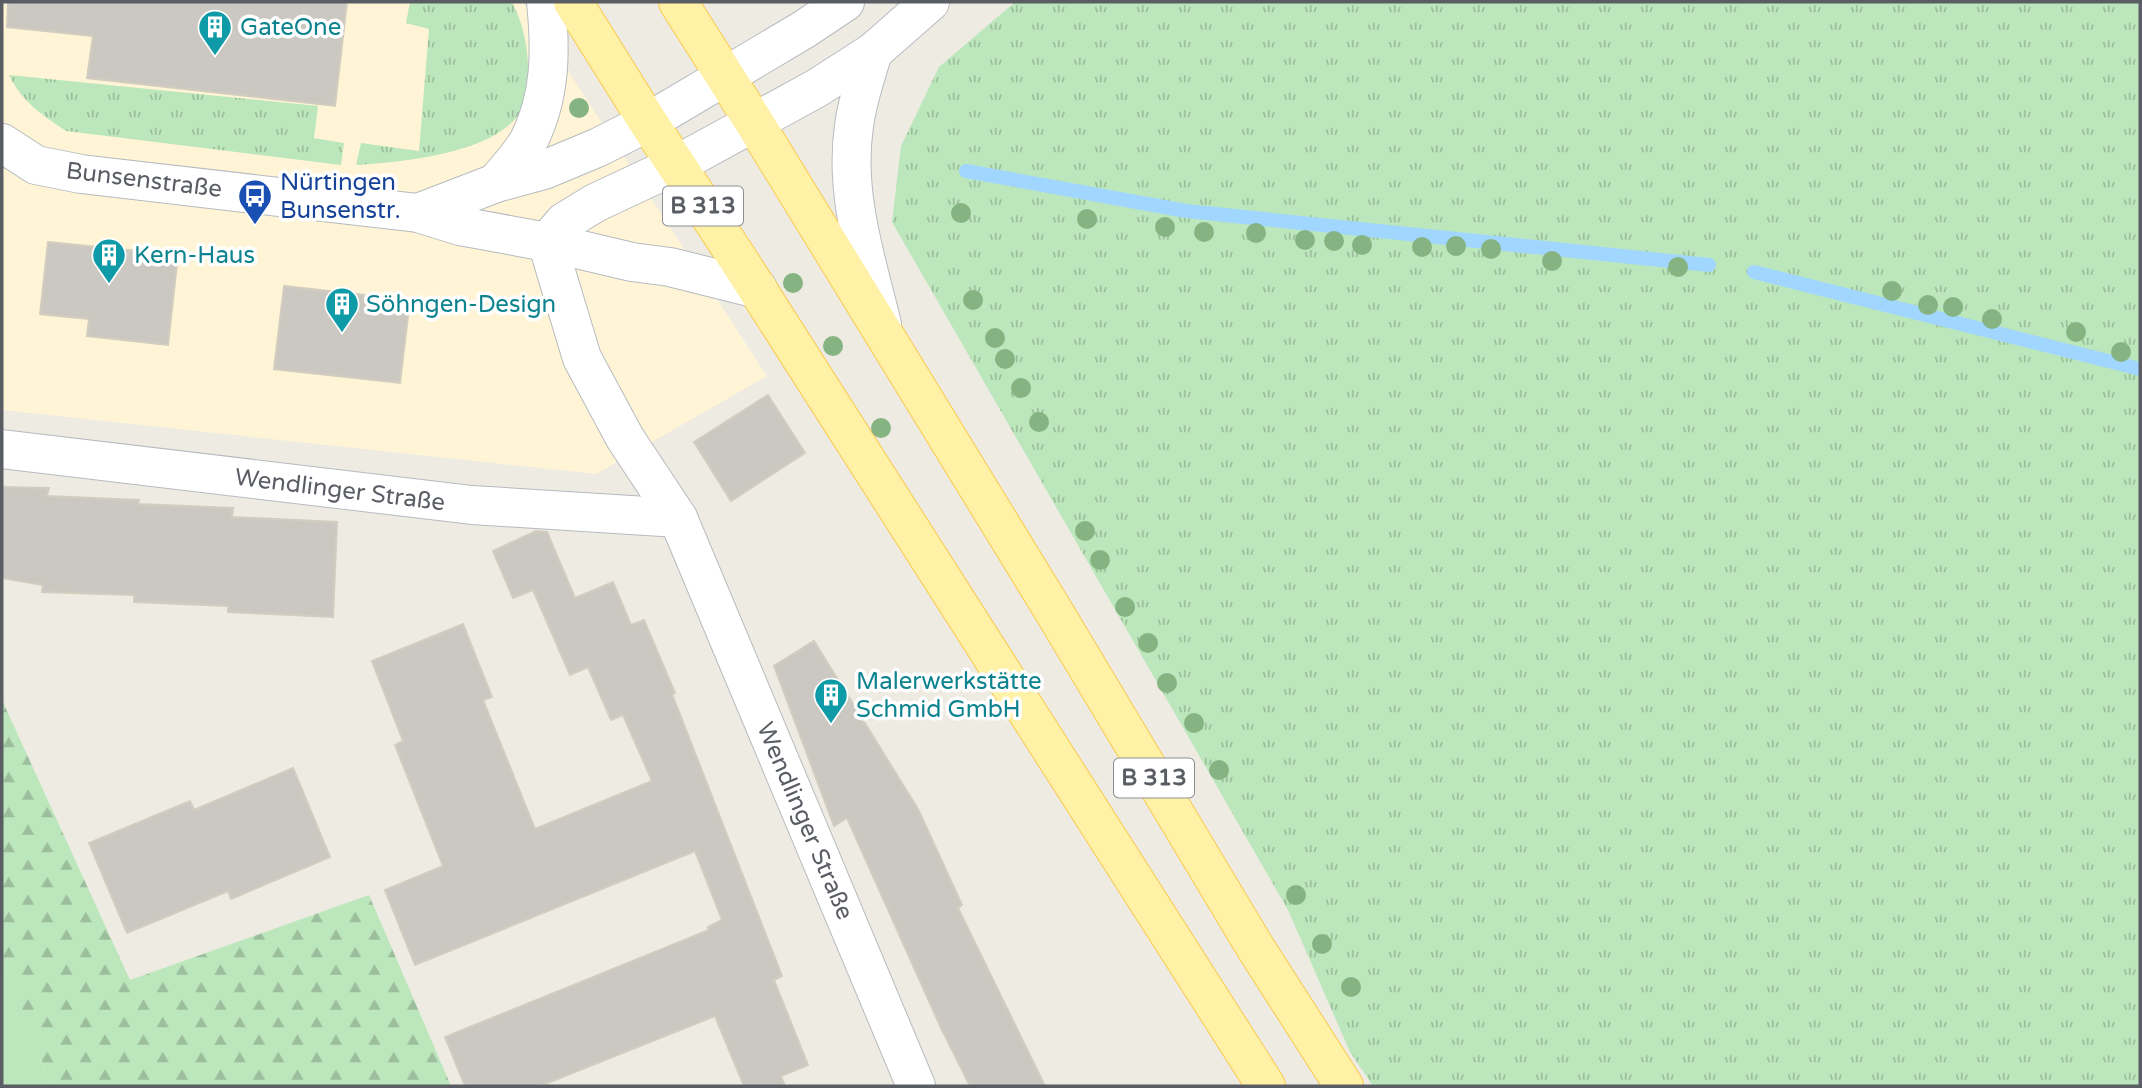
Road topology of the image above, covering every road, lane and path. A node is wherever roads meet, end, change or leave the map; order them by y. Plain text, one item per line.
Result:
1 (546, 2) edge
2 (573, 2) edge
3 (678, 2) edge
4 (845, 2) edge
5 (930, 2) edge
6 (873, 52) junction
7 (726, 76) junction
8 (648, 122) junction
9 (754, 122) junction
10 (2, 143) edge
11 (676, 164) junction
12 (496, 183) junction
13 (418, 213) junction
14 (547, 242) junction
15 (758, 289) junction
16 (886, 338) junction
17 (2, 450) edge
18 (678, 518) junction
19 (916, 1086) edge
20 (1266, 1086) edge
21 (1345, 1086) edge

1 - 12 street
2 - 8 main road, B 313
3 - 7 main road, B 313
4 - 7 street, Bunsenstraße
5 - 6 street
6 - 9 street
6 - 16 street
7 - 8 street, Bunsenstraße
7 - 9 main road, B 313
8 - 11 main road, B 313
8 - 12 street, Bunsenstraße
9 - 11 street
9 - 16 main road, B 313
10 - 13 street, Bunsenstraße
11 - 14 street
11 - 15 main road, B 313
12 - 13 street, Bunsenstraße
13 - 14 street, Bunsenstraße
14 - 15 street, Bunsenstraße
14 - 18 street, Wendlinger Straße
15 - 20 main road, B 313
16 - 21 main road, B 313
17 - 18 street, Wendlinger Straße
18 - 19 street, Wendlinger Straße

